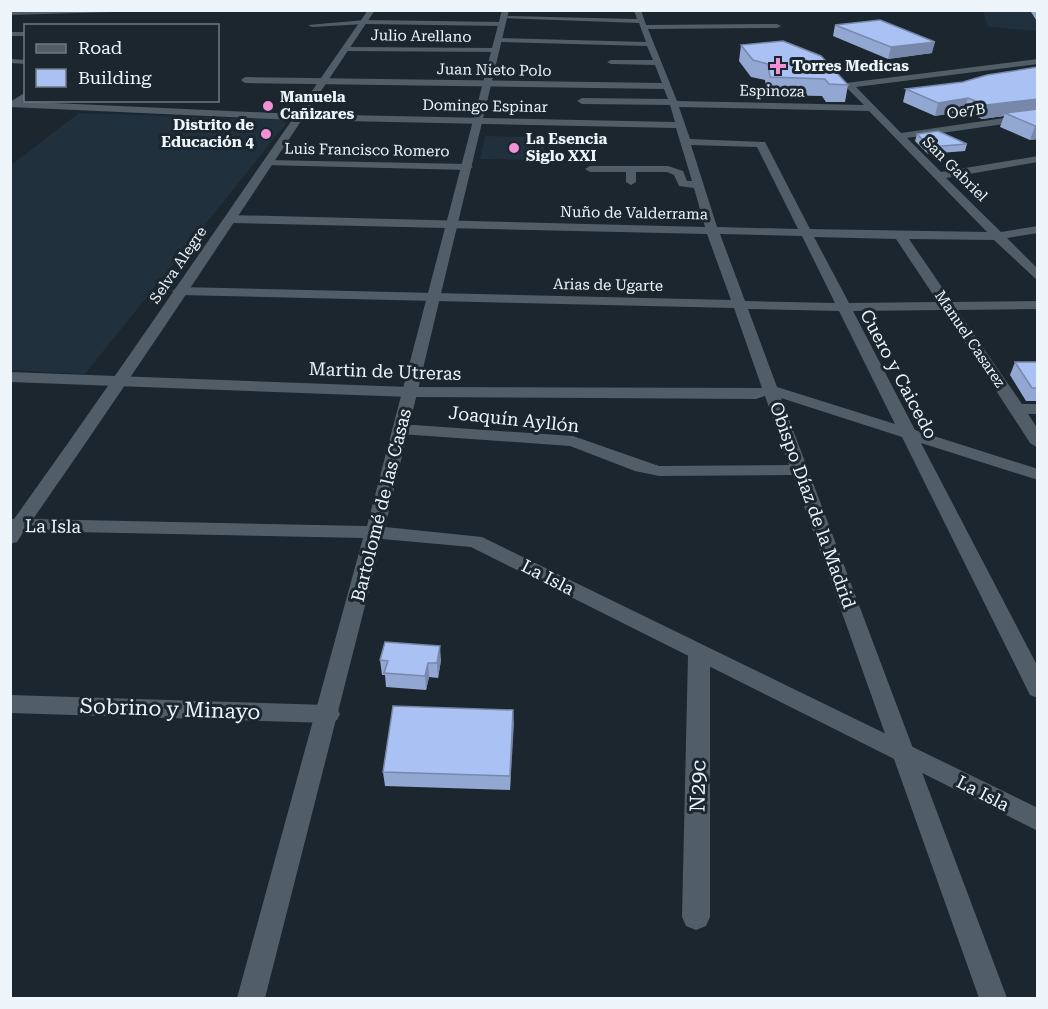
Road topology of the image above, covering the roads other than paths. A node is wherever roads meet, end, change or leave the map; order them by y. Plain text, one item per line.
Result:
1 (112, 10) edge
2 (372, 10) edge
3 (637, 10) edge
4 (10, 13) edge
5 (504, 17) edge
6 (712, 19) dead end
7 (365, 22) junction
8 (312, 25) dead end
9 (777, 26) dead end
10 (717, 27) junction
11 (644, 32) junction
12 (709, 36) dead end
13 (498, 40) junction
14 (346, 49) junction
15 (496, 51) junction
16 (1038, 61) edge
17 (611, 62) dead end
18 (656, 63) junction
19 (570, 75) dead end
20 (489, 79) junction
21 (245, 81) dead end
22 (324, 81) junction
23 (665, 86) junction
24 (582, 101) dead end
25 (63, 102) edge
26 (108, 102) edge
27 (674, 103) junction
28 (12, 104) edge
29 (46, 106) junction
30 (870, 108) junction
31 (1038, 116) edge
32 (293, 117) junction
33 (479, 122) junction
34 (683, 133) junction
35 (899, 136) junction
36 (1038, 159) edge
37 (267, 163) junction
38 (468, 167) junction
39 (590, 169) dead end
40 (632, 169) junction
41 (938, 176) junction
42 (631, 182) dead end
43 (699, 185) junction
44 (230, 219) junction
45 (453, 224) junction
46 (1038, 229) edge
47 (712, 230) junction
48 (806, 233) junction
49 (900, 235) junction
50 (999, 236) junction
51 (1038, 278) edge
52 (179, 291) junction
53 (433, 298) junction
54 (740, 304) junction
55 (1038, 305) edge
56 (947, 306) junction
57 (842, 307) junction
58 (10, 377) edge
59 (121, 381) junction
60 (409, 392) junction
61 (768, 396) junction
62 (1017, 409) junction
63 (1038, 409) edge
64 (400, 429) junction
65 (906, 434) junction
66 (1038, 443) edge
67 (916, 449) junction
68 (800, 470) junction
69 (1038, 476) edge
70 (1038, 488) edge
71 (14, 530) edge
72 (375, 532) junction
73 (699, 655) junction
74 (1038, 689) edge
75 (10, 704) edge
76 (329, 714) junction
77 (904, 753) junction
78 (1038, 820) edge
79 (696, 917) dead end
80 (251, 999) edge
81 (993, 999) edge

1 - 4 street
2 - 7 street, Selva Alegre
3 - 11 street, Obispo Díaz de la Madrid
5 - 7 street
5 - 11 street
5 - 13 street, Bartolomé de las Casas
6 - 10 street
7 - 8 street
7 - 14 street, Selva Alegre
9 - 10 street
10 - 11 street
11 - 12 street
11 - 13 street
11 - 18 street, Obispo Díaz de la Madrid
13 - 15 street, Bartolomé de las Casas
14 - 15 street, Julio Arellano
14 - 22 street, Selva Alegre
15 - 20 street, Bartolomé de las Casas
16 - 30 street, San Gabriel
17 - 18 street
18 - 23 street, Obispo Díaz de la Madrid
19 - 20 street
20 - 22 street, Juan Nieto Polo
20 - 23 street, Juan Nieto Polo
20 - 33 street, Bartolomé de las Casas
21 - 22 street, Juan Nieto Polo
22 - 32 street, Selva Alegre
23 - 27 street, Obispo Díaz de la Madrid
24 - 27 street, Espinoza
25 - 29 street
26 - 32 street, Domingo Espinar
27 - 30 street, Espinoza
27 - 34 street, Obispo Díaz de la Madrid
28 - 29 street, Domingo Espinar
29 - 32 street, Domingo Espinar
30 - 35 street, San Gabriel
31 - 35 street, Oe7B
32 - 33 street, Domingo Espinar
32 - 37 street, Selva Alegre
33 - 34 street, Domingo Espinar
33 - 38 street, Bartolomé de las Casas
34 - 43 street, Obispo Díaz de la Madrid
34 - 48 street, Cuero y Caicedo
35 - 41 street, San Gabriel
36 - 41 street
37 - 38 street, Luis Francisco Romero
37 - 44 street, Selva Alegre
38 - 45 street, Bartolomé de las Casas
39 - 40 street
40 - 42 street
40 - 43 street
41 - 50 street, San Gabriel
43 - 47 street, Obispo Díaz de la Madrid
44 - 45 street, Nuño de Valderrama
44 - 52 street, Selva Alegre
45 - 47 street, Nuño de Valderrama
45 - 53 street, Bartolomé de las Casas
46 - 50 street, Nuño de Valderrama
47 - 48 street, Nuño de Valderrama
47 - 54 street, Obispo Díaz de la Madrid
48 - 49 street, Nuño de Valderrama
48 - 57 street, Cuero y Caicedo
49 - 50 street, Nuño de Valderrama
49 - 56 street, Manuel Casarez
50 - 51 street, San Gabriel
52 - 53 street, Arias de Ugarte
52 - 59 street, Selva Alegre
53 - 54 street, Arias de Ugarte
53 - 60 street, Bartolomé de las Casas
54 - 57 street, Arias de Ugarte
54 - 61 street, Obispo Díaz de la Madrid
55 - 56 street, Arias de Ugarte
56 - 57 street, Arias de Ugarte
56 - 62 street, Manuel Casarez
57 - 65 street, Cuero y Caicedo
58 - 59 street, Martin de Utreras
59 - 60 street, Martin de Utreras
59 - 71 street, Selva Alegre
60 - 61 street, Martin de Utreras
60 - 64 street, Bartolomé de las Casas
61 - 65 street, Martin de Utreras
61 - 67 street, Martin de Utreras
61 - 68 street, Obispo Díaz de la Madrid
62 - 63 street
62 - 66 street, Manuel Casarez
64 - 68 street, Joaquín Ayllón
64 - 72 street, Bartolomé de las Casas
65 - 67 street, Cuero y Caicedo
65 - 69 street, Martin de Utreras
67 - 70 street, Martin de Utreras
67 - 74 street, Cuero y Caicedo
68 - 77 street, Obispo Díaz de la Madrid
71 - 72 street, La Isla
72 - 73 street, La Isla
72 - 76 street, Bartolomé de las Casas
73 - 77 street, La Isla
73 - 79 street, N29c
75 - 76 street, Sobrino y Minayo
76 - 80 street, Bartolomé de las Casas
77 - 78 street, La Isla
77 - 81 street, Obispo Díaz de la Madrid

